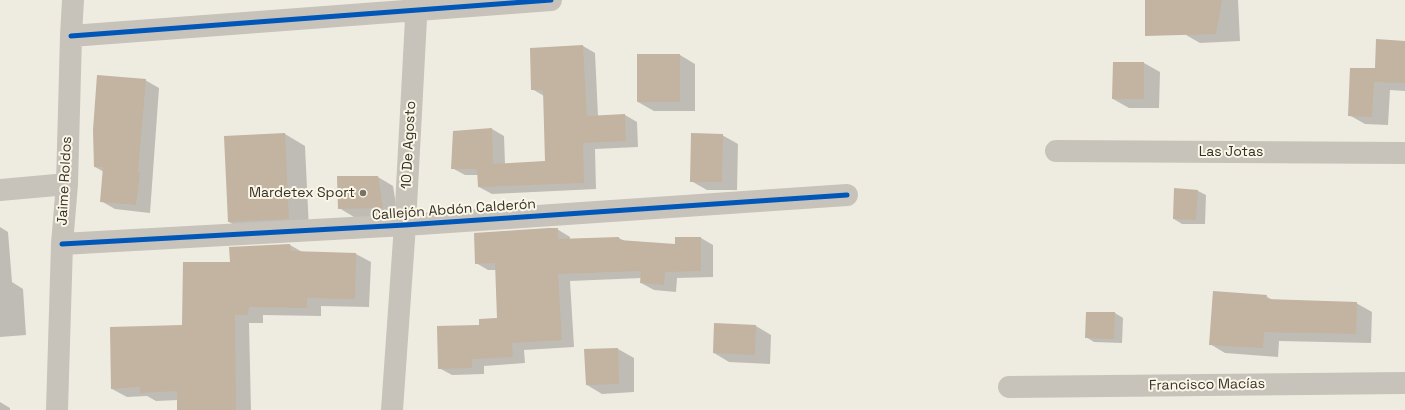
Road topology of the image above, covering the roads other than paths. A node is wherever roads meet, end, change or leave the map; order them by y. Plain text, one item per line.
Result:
1 (74, 0) edge
2 (550, 0) edge
3 (416, 5) edge
4 (71, 36) junction
5 (1056, 151) dead end
6 (1405, 153) edge
7 (67, 184) junction
8 (0, 190) edge
9 (847, 195) dead end
10 (404, 225) junction
11 (62, 244) junction
12 (1405, 383) edge
13 (1009, 387) dead end
14 (57, 410) edge
15 (392, 410) edge

1 - 4 street, Jaime Roldos
2 - 3 street
3 - 4 street
3 - 10 street, 10 De Agosto
4 - 7 street, Jaime Roldos
5 - 6 street, Las Jotas
7 - 8 street
7 - 11 street, Jaime Roldos
9 - 10 street, Callejón Abdón Calderón
10 - 11 street, Callejón Abdón Calderón
10 - 15 street, 10 De Agosto
11 - 14 street, Jaime Roldos
12 - 13 street, Francisco Macías

